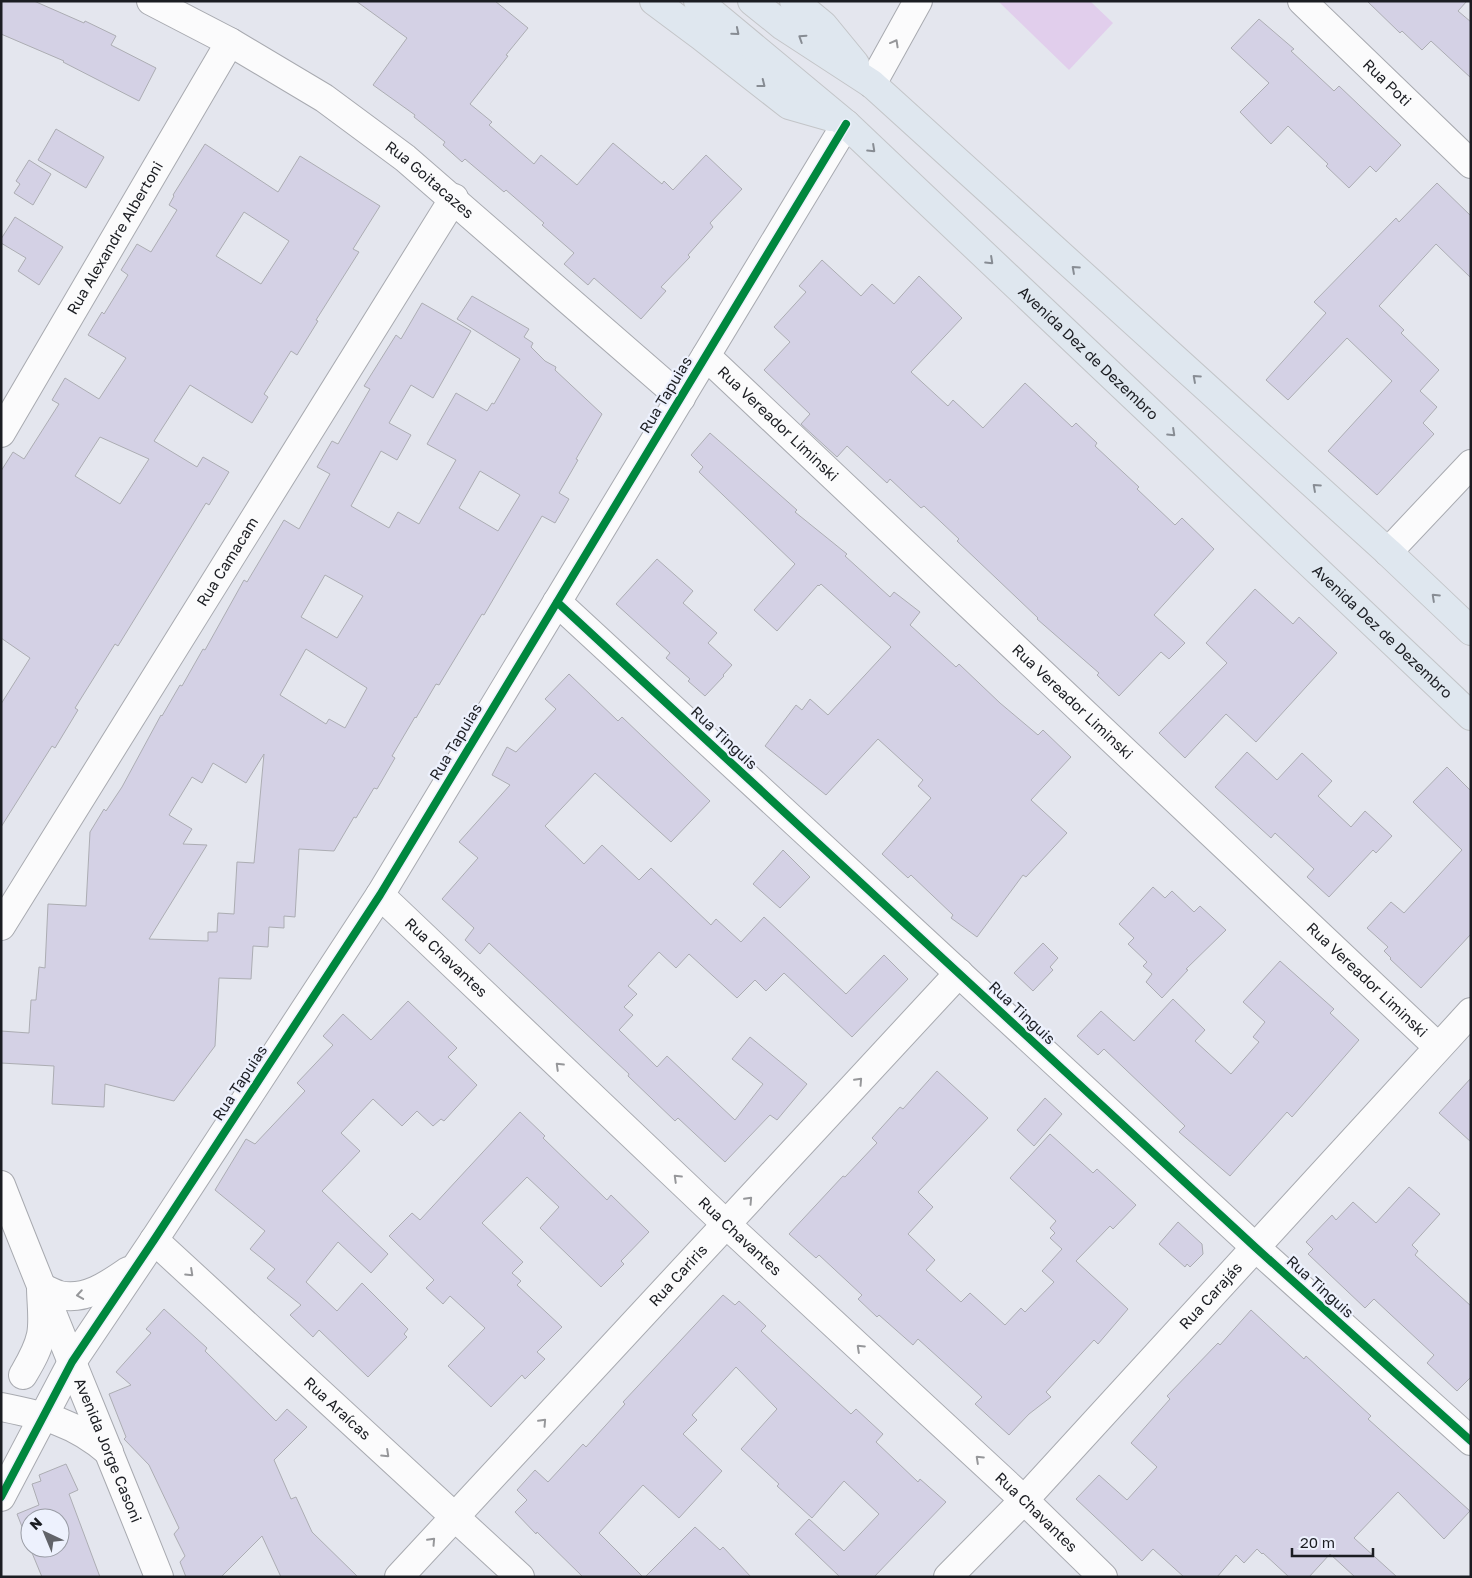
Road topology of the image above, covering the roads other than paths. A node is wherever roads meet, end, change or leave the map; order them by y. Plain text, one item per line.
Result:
1 (151, 1) edge
2 (654, 1) edge
3 (698, 1) edge
4 (752, 1) edge
5 (794, 1) edge
6 (918, 1) edge
7 (1302, 1) edge
8 (230, 42) junction
9 (872, 84) junction
10 (843, 122) junction
11 (1471, 164) edge
12 (454, 198) junction
13 (706, 356) junction
14 (681, 398) junction
15 (1, 433) edge
16 (1471, 464) edge
17 (1388, 552) junction
18 (557, 602) junction
19 (1471, 631) edge
20 (1471, 716) edge
21 (380, 895) junction
22 (2, 922) edge
23 (959, 973) junction
24 (1471, 1012) edge
25 (1438, 1047) junction
26 (1, 1185) edge
27 (726, 1224) junction
28 (154, 1240) junction
29 (1255, 1247) junction
30 (138, 1264) junction
31 (40, 1288) junction
32 (72, 1362) junction
33 (12, 1378) edge
34 (1, 1407) edge
35 (45, 1416) junction
36 (1471, 1441) edge
37 (109, 1452) junction
38 (1, 1497) edge
39 (1024, 1500) junction
40 (455, 1517) junction
41 (159, 1577) edge
42 (399, 1577) edge
43 (520, 1577) edge
44 (948, 1577) edge
45 (1103, 1577) edge

1 - 8 street, Rua Goitacazes
2 -> 10 highway
3 -> 10 highway, Avenida Dez de Dezembro
9 -> 4 highway
5 - 9 highway
9 -> 6 street
7 - 11 street, Rua Poti
8 - 12 street, Rua Goitacazes
8 - 15 street, Rua Alexandre Albertoni
17 -> 9 highway
10 - 13 street, Rua Tapuias
10 -> 20 highway, Avenida Dez de Dezembro
12 - 14 street, Rua Goitacazes
12 - 22 street, Rua Camacam
13 - 14 street, Rua Tapuias
13 - 25 street, Rua Vereador Liminski
14 - 18 street, Rua Tapuias
16 - 17 street
19 -> 17 highway
18 - 21 street, Rua Tapuias
18 - 23 street, Rua Tinguis
27 -> 21 street, Rua Chavantes
21 - 28 street, Rua Tapuias
27 -> 23 street, Rua Cariris
23 - 29 street, Rua Tinguis
24 - 25 street, Rua Carajás
25 - 29 street, Rua Carajás
26 - 31 street, Avenida Jorge Casoni
39 -> 27 street, Rua Chavantes
40 -> 27 street, Rua Cariris
28 - 30 street, Rua Tapuias
28 -> 40 street, Rua Araícas
29 - 36 street, Rua Tinguis
29 - 39 street, Rua Carajás
30 -> 31 street
30 - 32 street, Rua Tapuias
31 - 32 street, Avenida Jorge Casoni
31 - 33 street
32 - 33 street
32 - 35 street, Rua Tapuias
32 - 37 street, Avenida Jorge Casoni
34 - 35 street
35 - 37 street
35 - 38 street, Rua Tapuias
37 - 41 street, Avenida Jorge Casoni
39 - 44 street, Rua Carajás
39 - 45 street, Rua Chavantes
42 -> 40 street, Rua Cariris
40 - 43 street, Rua Araícas

